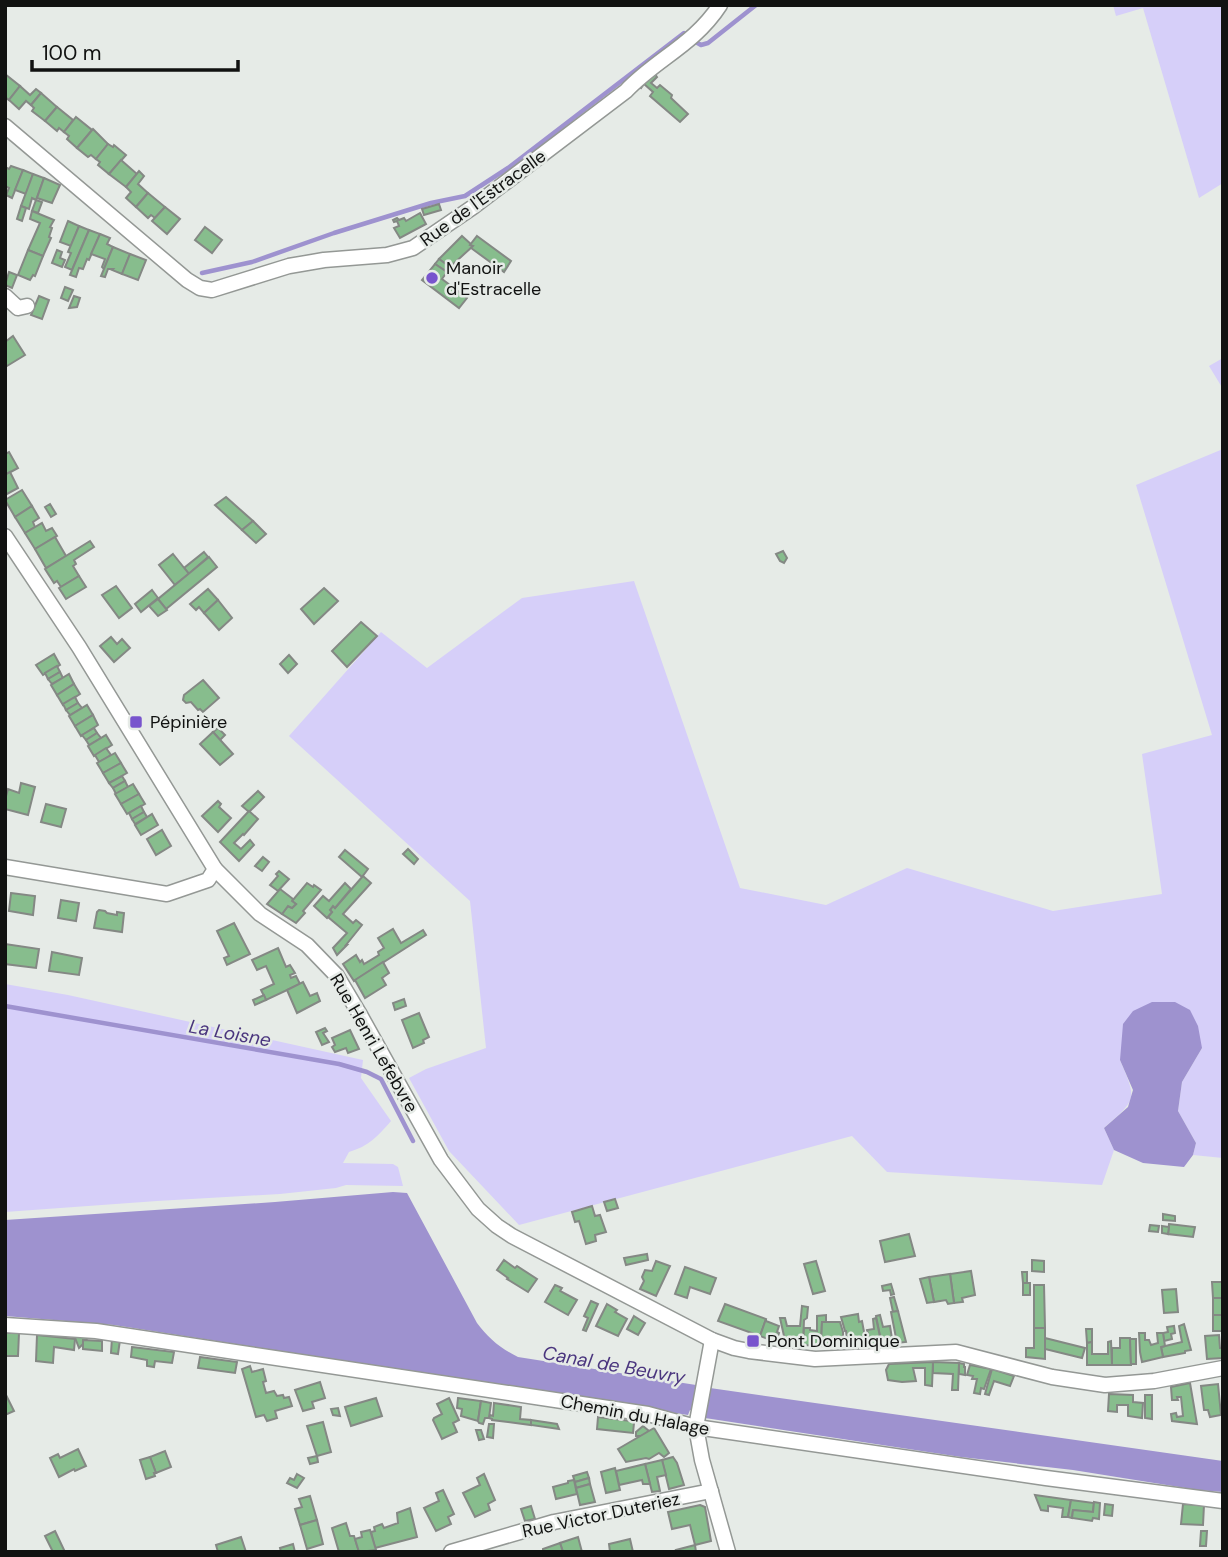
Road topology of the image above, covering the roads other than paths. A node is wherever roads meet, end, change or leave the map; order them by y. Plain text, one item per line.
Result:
1 (720, 5) edge
2 (5, 126) edge
3 (5, 296) edge
4 (27, 306) dead end
5 (5, 536) edge
6 (5, 867) edge
7 (215, 869) junction
8 (5, 1325) edge
9 (712, 1340) junction
10 (1223, 1368) edge
11 (696, 1422) junction
12 (711, 1491) junction
13 (1223, 1501) edge
14 (451, 1552) edge
15 (728, 1552) edge

1 - 2 street, Rue de l'Estracelle
3 - 4 street
5 - 7 street, Rue Henri Lefebvre
6 - 7 street
7 - 9 street, Rue Henri Lefebvre
8 - 11 street, Chemin du Halage
9 - 10 street, Rue Henri Lefebvre
9 - 11 street
11 - 12 street
11 - 13 street, Chemin du Halage
12 - 14 street, Rue Victor Duteriez
12 - 15 street

